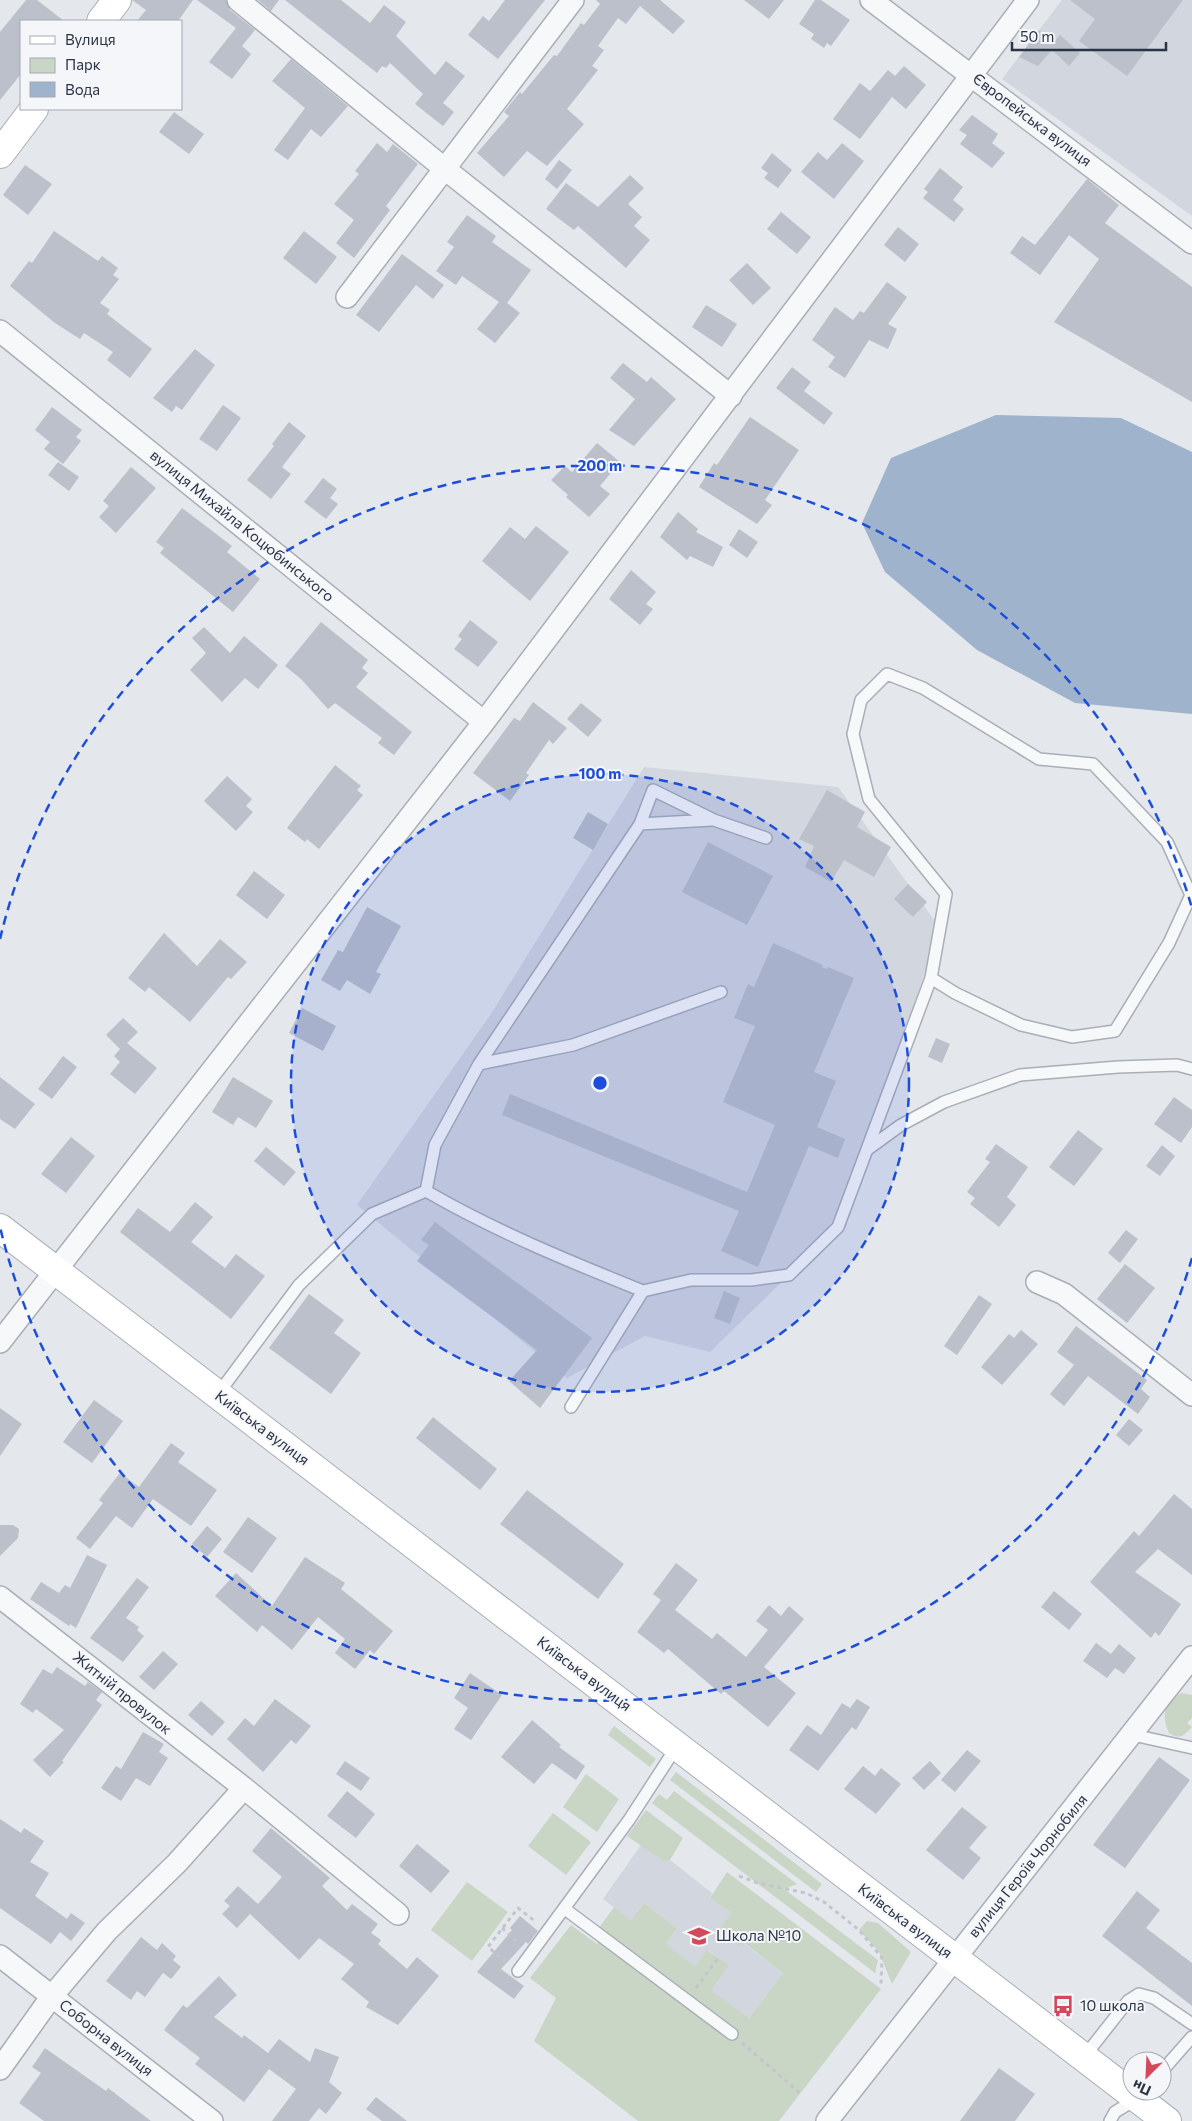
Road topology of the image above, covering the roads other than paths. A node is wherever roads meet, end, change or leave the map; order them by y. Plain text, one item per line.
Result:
1 (117, 0) edge
2 (238, 0) edge
3 (573, 0) edge
4 (871, 0) edge
5 (1028, 0) edge
6 (102, 20) edge
7 (972, 75) junction
8 (33, 110) edge
9 (0, 154) edge
10 (445, 169) junction
11 (1192, 243) edge
12 (347, 297) dead end
13 (0, 331) edge
14 (731, 396) junction
15 (484, 722) junction
16 (714, 820) junction
17 (640, 824) junction
18 (766, 838) dead end
19 (931, 978) junction
20 (721, 992) dead end
21 (479, 1064) junction
22 (1192, 1069) edge
23 (868, 1149) junction
24 (426, 1191) junction
25 (0, 1228) edge
26 (56, 1270) junction
27 (1036, 1282) dead end
28 (643, 1291) junction
29 (0, 1342) edge
30 (218, 1394) junction
31 (1192, 1395) edge
32 (571, 1407) dead end
33 (0, 1597) edge
34 (1189, 1668) edge
35 (1132, 1735) junction
36 (677, 1746) junction
37 (1192, 1748) edge
38 (244, 1788) junction
39 (565, 1909) junction
40 (398, 1914) dead end
41 (0, 1956) edge
42 (954, 1958) junction
43 (518, 1972) road end
44 (52, 1996) junction
45 (1192, 2024) edge
46 (732, 2034) road end
47 (1192, 2037) edge
48 (1084, 2057) junction
49 (1172, 2060) edge
50 (0, 2069) edge
51 (1122, 2082) edge
52 (1132, 2101) edge
53 (1147, 2101) edge
54 (212, 2121) edge
55 (826, 2121) edge
56 (1110, 2121) edge
57 (1167, 2121) edge

1 - 6 street
2 - 10 street
3 - 10 street
4 - 7 street, Європейська вулиця
5 - 7 street
7 - 11 street, Європейська вулиця
7 - 14 street
8 - 9 street
10 - 12 street
10 - 14 street
13 - 15 street, вулиця Михайла Коцюбинського
14 - 15 street
15 - 26 street
16 - 17 lane
16 - 17 lane
16 - 18 lane
17 - 21 lane
19 - 19 lane
19 - 23 lane
20 - 21 lane
21 - 24 lane
22 - 23 lane
23 - 28 lane
24 - 28 lane
24 - 30 lane
25 - 26 street, Київська вулиця
26 - 29 street
26 - 30 street, Київська вулиця
27 - 31 street
28 - 32 lane
30 - 36 street, Київська вулиця
33 - 38 street, Житній провулок
34 - 35 street, вулиця Героїв Чорнобиля
35 - 37 lane
35 - 42 street, вулиця Героїв Чорнобиля
36 - 39 lane
36 - 42 street, Київська вулиця
38 - 40 street, Житній провулок
38 - 44 street
39 - 43 lane
39 - 46 lane
41 - 44 street, Соборна вулиця
42 - 48 street, Київська вулиця
42 - 55 street, вулиця Героїв Чорнобиля
44 - 50 street
44 - 54 street, Соборна вулиця
45 - 48 lane
47 - 49 lane
48 - 51 street, Київська вулиця
52 - 56 lane
53 - 57 street, Київська вулиця

